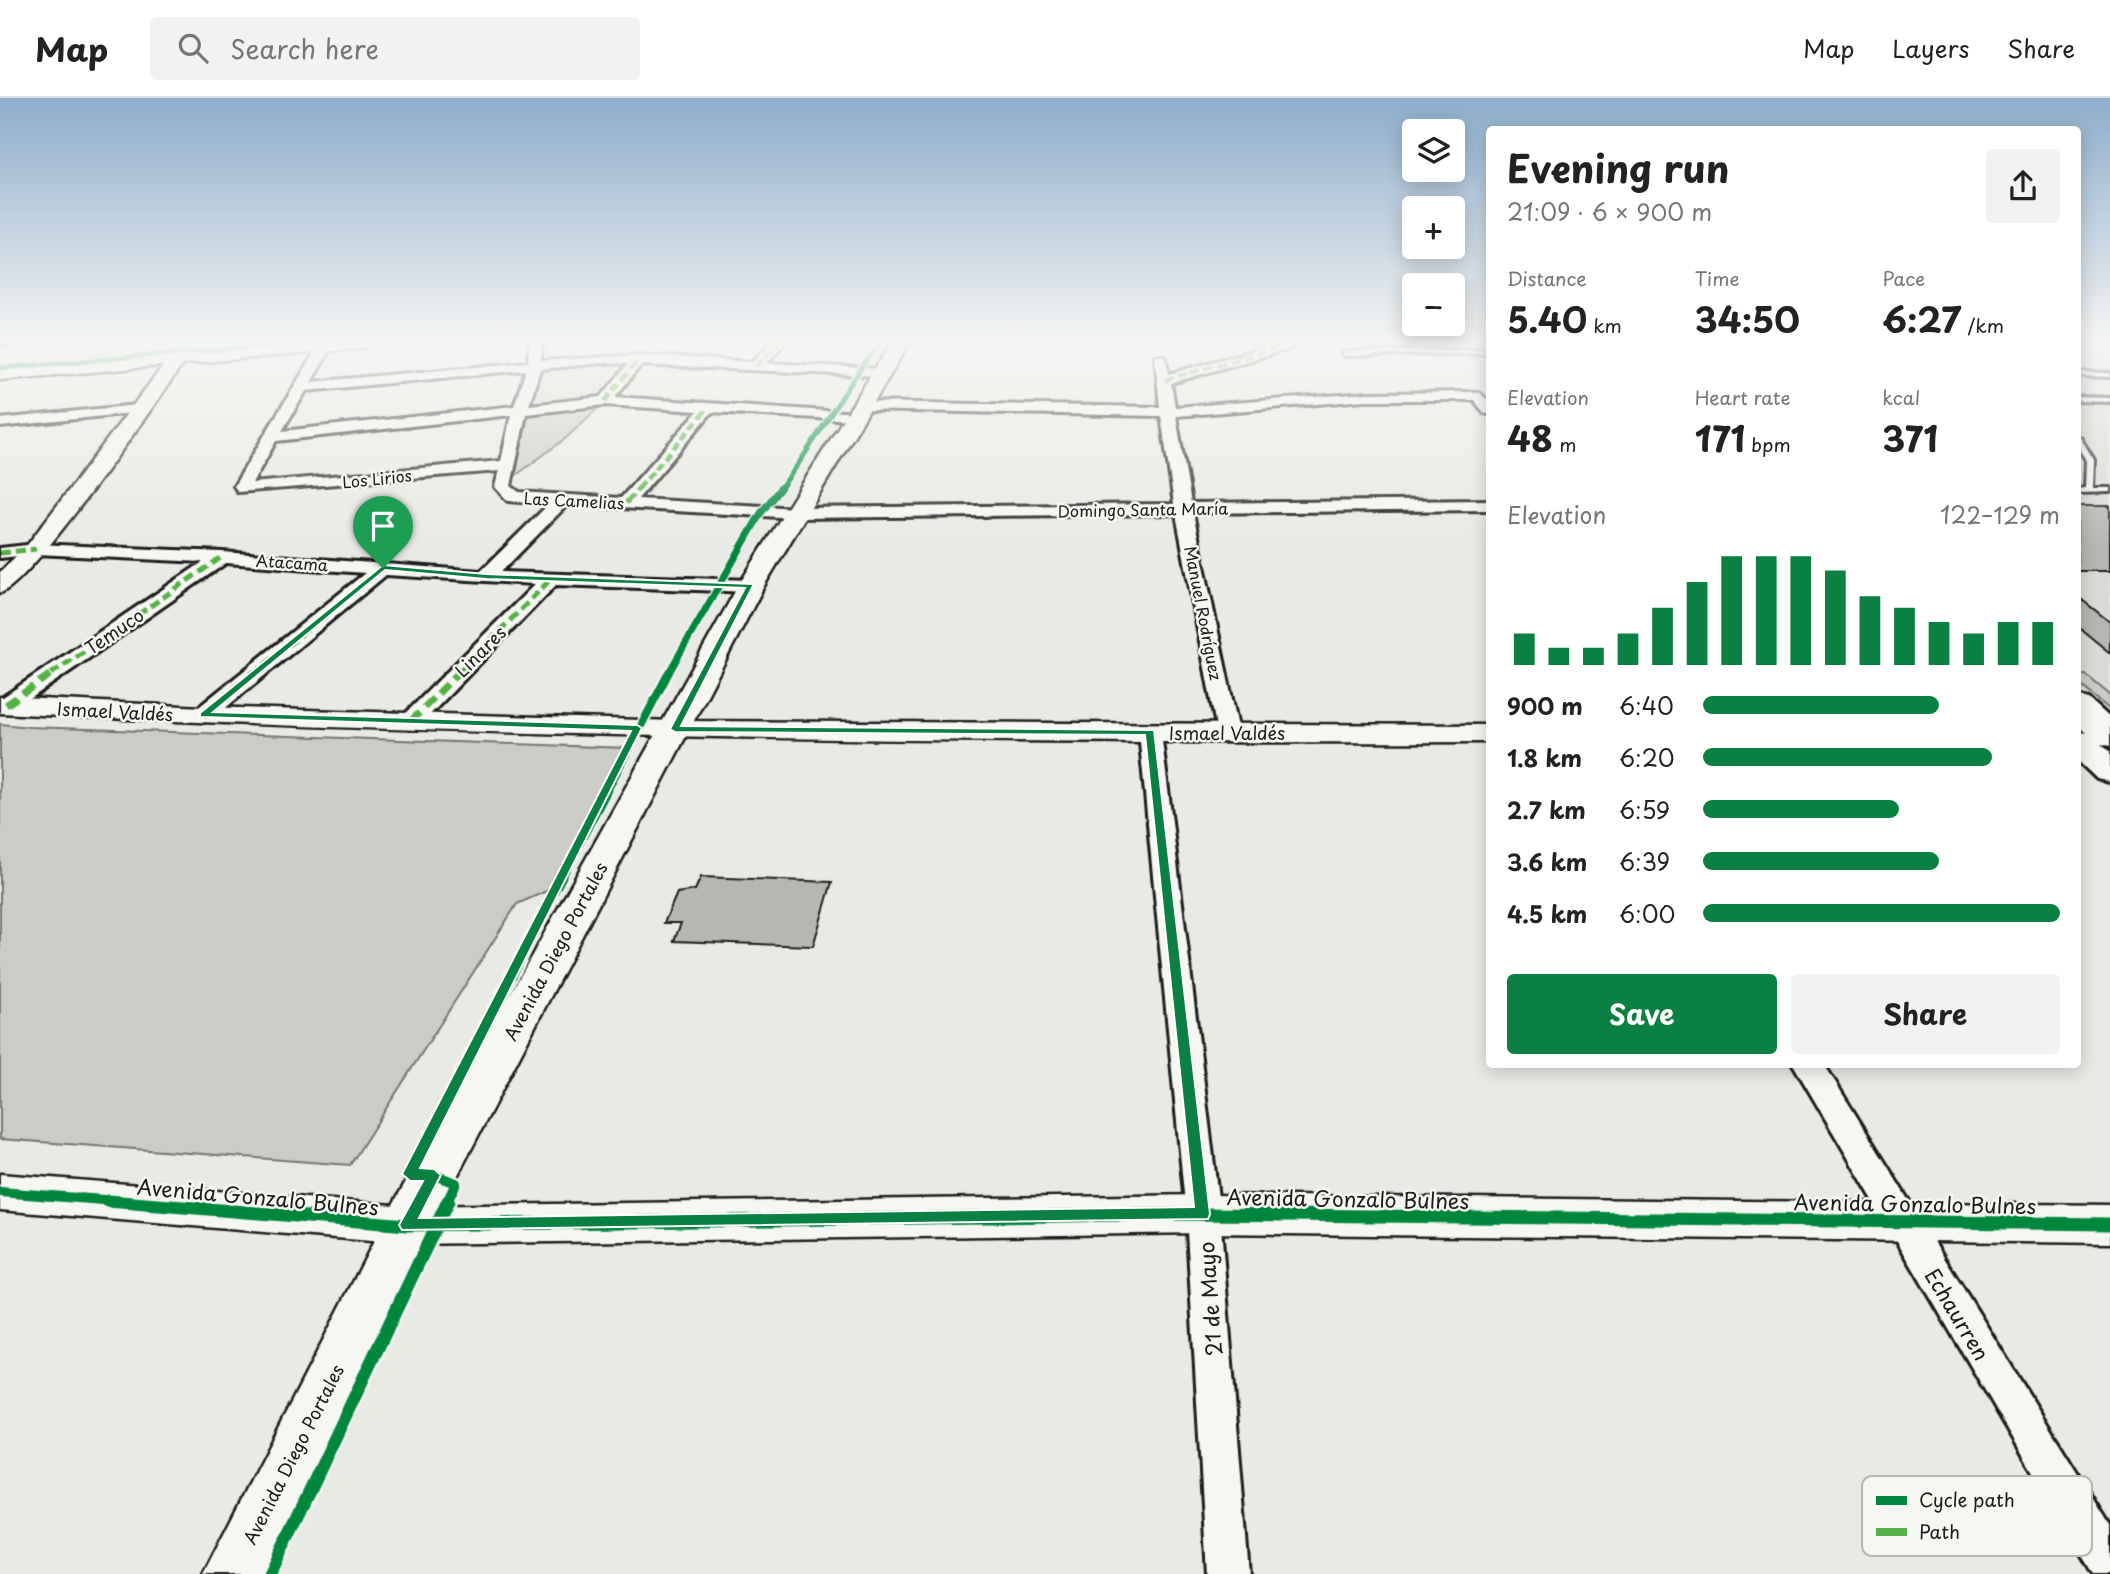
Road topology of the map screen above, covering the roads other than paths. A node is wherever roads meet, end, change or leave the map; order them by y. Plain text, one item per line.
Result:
1 (520, 410) edge
2 (119, 411) edge
3 (136, 411) edge
4 (287, 411) edge
5 (512, 411) edge
6 (706, 411) edge
7 (850, 411) edge
8 (856, 411) junction
9 (1182, 411) edge
10 (1166, 412) junction
11 (0, 423) edge
12 (271, 437) junction
13 (2081, 445) edge
14 (509, 465) junction
15 (2089, 489) junction
16 (2081, 490) edge
17 (2110, 490) edge
18 (563, 499) junction
19 (626, 503) junction
20 (1486, 505) edge
21 (1183, 508) junction
22 (797, 513) junction
23 (36, 549) junction
24 (0, 553) edge
25 (222, 557) junction
26 (383, 568) junction
27 (486, 577) junction
28 (550, 580) junction
29 (0, 586) edge
30 (751, 586) junction
31 (3, 705) edge
32 (2081, 714) edge
33 (204, 715) junction
34 (410, 722) junction
35 (675, 729) junction
36 (1150, 732) junction
37 (1228, 732) junction
38 (1486, 734) edge
39 (2093, 736) edge
40 (2110, 771) edge
41 (1810, 1068) edge
42 (0, 1192) edge
43 (1203, 1214) junction
44 (1901, 1220) junction
45 (2110, 1224) edge
46 (407, 1225) junction
47 (2057, 1476) edge
48 (2092, 1533) edge
49 (2110, 1563) edge
50 (233, 1574) edge
51 (1228, 1574) edge

1 - 14 street, Las Camelias
2 - 11 street
3 - 23 street
4 - 12 street
5 - 12 street
6 - 19 street
7 - 8 street
8 - 10 street
8 - 22 main road, Avenida Diego Portales
9 - 10 street
10 - 21 street, Manuel Rodríguez
12 - 14 street, Los Lirios
13 - 15 lane
14 - 18 street, Las Camelias
15 - 16 lane
15 - 17 lane
18 - 19 street, Las Camelias
18 - 27 street
19 - 22 street, Las Camelias
20 - 21 street, Domingo Santa María
21 - 22 street, Domingo Santa María
21 - 37 street, Manuel Rodríguez
22 - 30 main road, Avenida Diego Portales
23 - 24 street, Atacama
23 - 25 street, Atacama
23 - 29 street
25 - 26 street, Atacama
25 - 31 street, Temuco
26 - 27 street, Atacama
26 - 33 street
27 - 28 street, Atacama
28 - 30 street, Atacama
28 - 34 street, Linares
30 - 35 main road, Avenida Diego Portales
31 - 33 street, Ismael Valdés
32 - 39 main road
33 - 34 street, Ismael Valdés
34 - 35 street, Ismael Valdés
35 - 36 street, Ismael Valdés
35 - 46 main road, Avenida Diego Portales
36 - 37 street, Ismael Valdés
36 - 43 street, 21 de Mayo
37 - 38 street, Ismael Valdés
39 - 40 main road
41 - 44 street, Echaurren
42 - 46 street, Avenida Gonzalo Bulnes
43 - 44 street, Avenida Gonzalo Bulnes
43 - 46 street, Avenida Gonzalo Bulnes
43 - 51 street, 21 de Mayo
44 - 45 street, Avenida Gonzalo Bulnes
44 - 47 street, Echaurren
46 - 50 main road, Avenida Diego Portales
48 - 49 street, Echaurren

